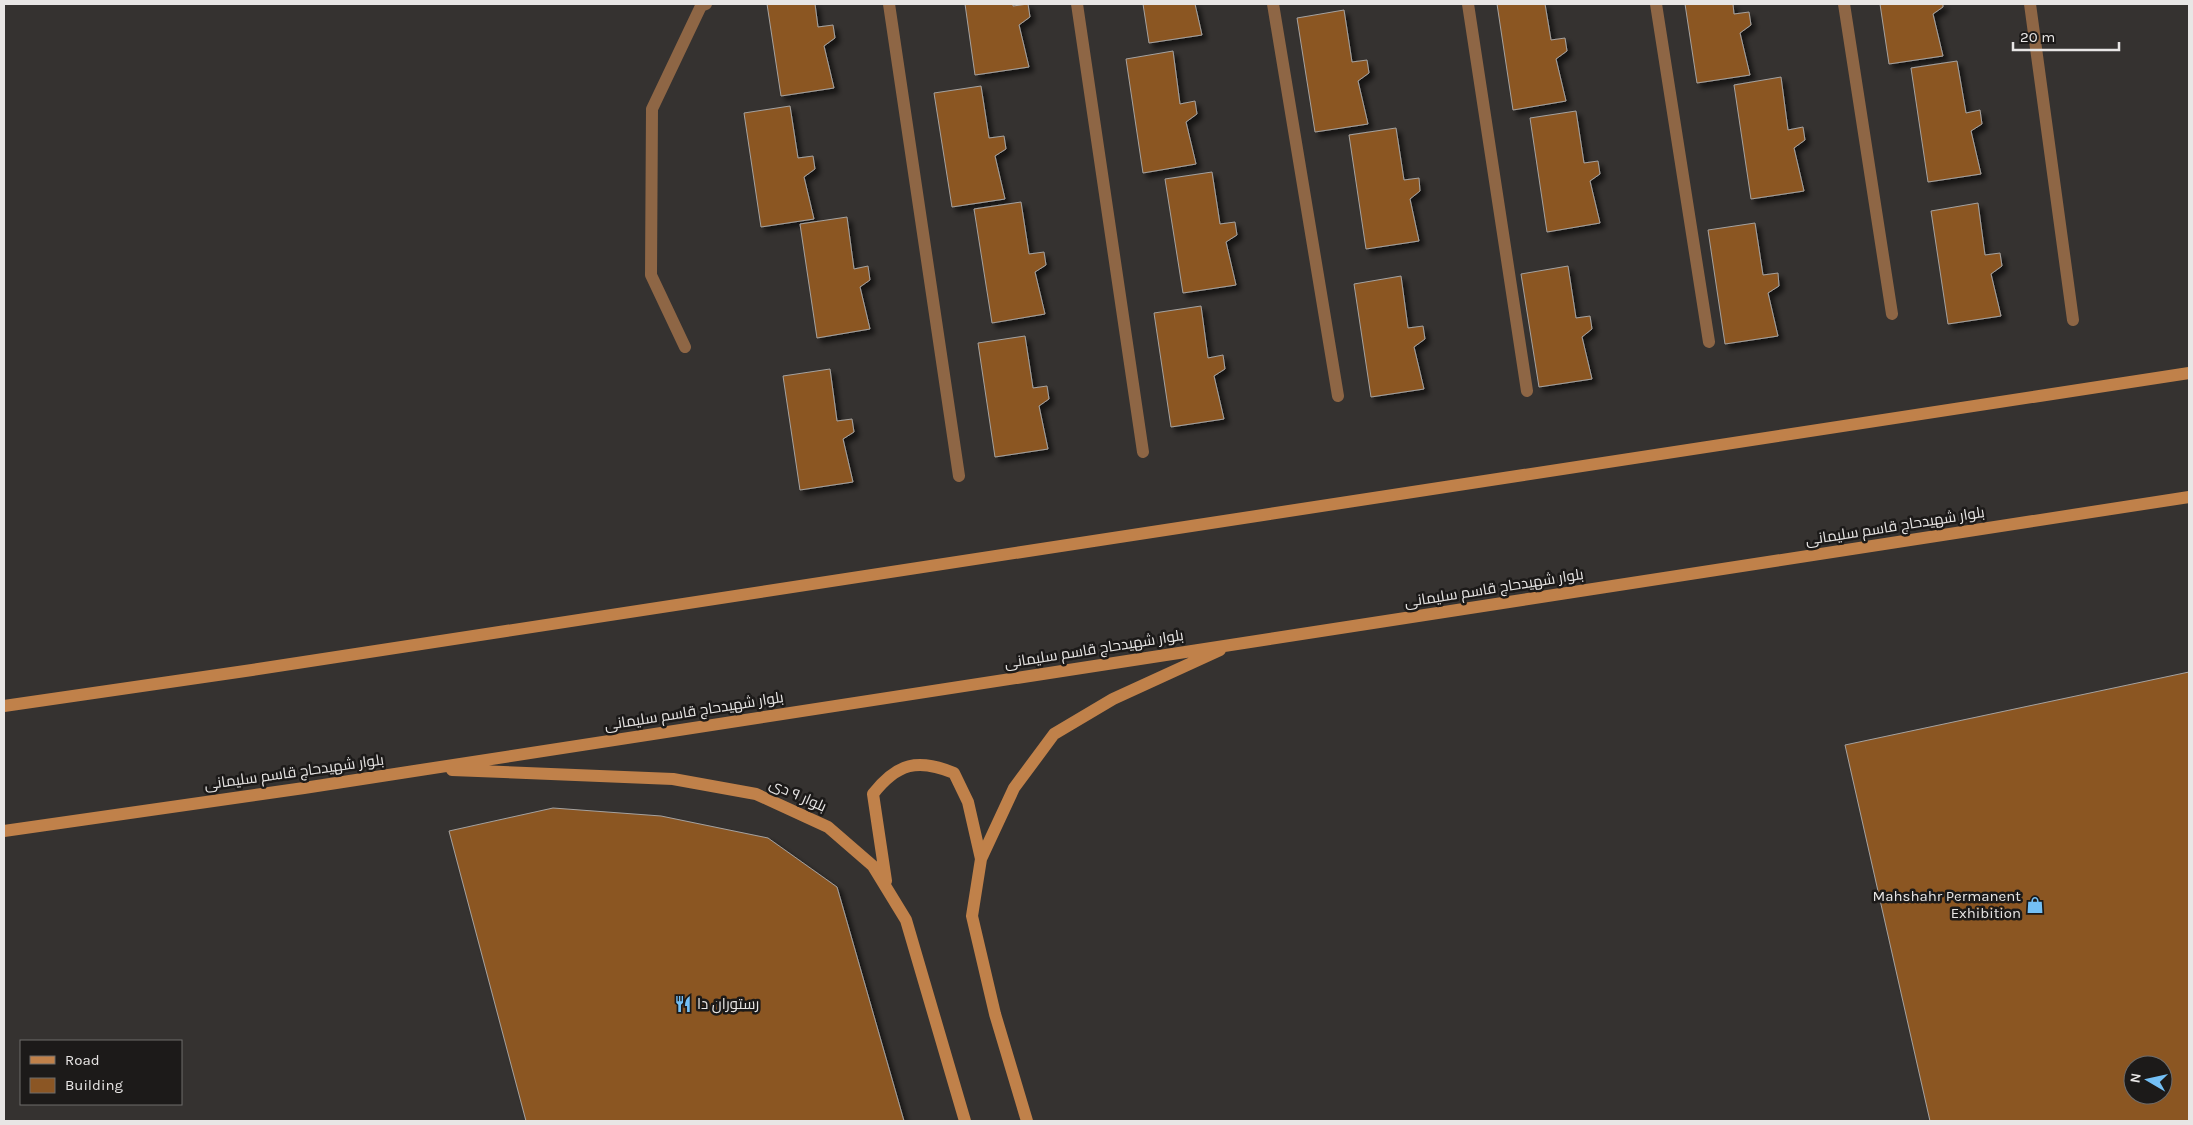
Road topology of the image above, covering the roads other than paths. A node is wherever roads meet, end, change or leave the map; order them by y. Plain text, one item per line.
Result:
1 (706, 4) edge
2 (890, 4) edge
3 (1077, 4) edge
4 (1273, 4) edge
5 (1468, 4) edge
6 (1656, 4) edge
7 (1844, 4) edge
8 (2030, 4) edge
9 (1892, 314) dead end
10 (2073, 320) dead end
11 (1709, 342) dead end
12 (685, 347) dead end
13 (2189, 373) edge
14 (1527, 391) dead end
15 (1338, 396) dead end
16 (1143, 452) dead end
17 (959, 476) dead end
18 (2189, 497) edge
19 (1234, 644) junction
20 (4, 706) edge
21 (422, 769) junction
22 (4, 831) edge
23 (981, 859) junction
24 (887, 889) junction
25 (965, 1121) edge
26 (1027, 1121) edge

1 - 12 street
2 - 17 street
3 - 16 street
4 - 15 street
5 - 14 street
6 - 11 street
7 - 9 street
8 - 10 street
13 - 20 main road
18 - 19 main road, بلوار شهیدحاج قاسم سلیمانی
19 - 21 main road, بلوار شهیدحاج قاسم سلیمانی
19 - 23 main road
21 - 22 main road, بلوار شهیدحاج قاسم سلیمانی
21 - 24 main road, بلوار ۹ دی
23 - 24 main road
23 - 26 main road
24 - 25 main road, بلوار ۹ دی

